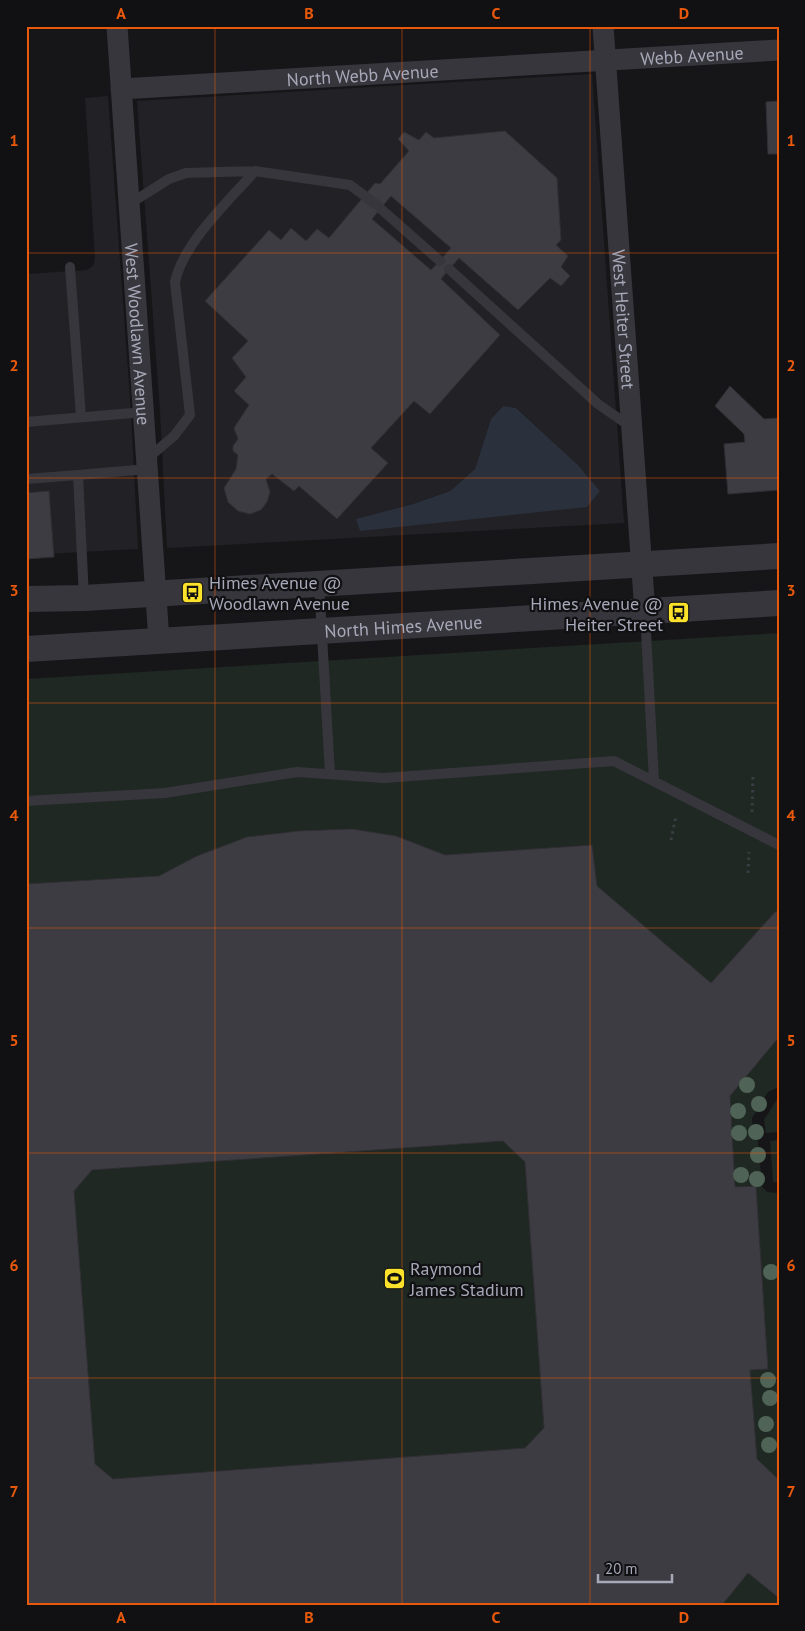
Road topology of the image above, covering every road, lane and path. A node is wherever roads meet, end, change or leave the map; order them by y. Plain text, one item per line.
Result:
1 (117, 26) edge
2 (603, 26) edge
3 (779, 50) edge
4 (605, 60) junction
5 (122, 89) junction
6 (255, 171) junction
7 (131, 203) junction
8 (440, 260) dead end
9 (70, 267) dead end
10 (449, 269) dead end
11 (145, 412) junction
12 (80, 417) junction
13 (26, 422) edge
14 (632, 428) junction
15 (148, 463) junction
16 (78, 475) junction
17 (26, 479) edge
18 (779, 556) edge
19 (641, 565) junction
20 (319, 583) junction
21 (156, 594) junction
22 (84, 598) junction
23 (26, 599) edge
24 (779, 603) edge
25 (645, 612) junction
26 (320, 632) junction
27 (159, 641) junction
28 (26, 649) edge
29 (330, 774) junction
30 (753, 776) dead end
31 (654, 782) junction
32 (26, 801) edge
33 (752, 812) dead end
34 (676, 816) dead end
35 (670, 840) dead end
36 (779, 845) edge
37 (749, 852) dead end
38 (748, 873) dead end

1 - 5 street, West Woodlawn Avenue
2 - 4 street, West Heiter Street
3 - 4 street, Webb Avenue
4 - 5 street, North Webb Avenue
4 - 14 street, West Heiter Street
5 - 7 street, West Woodlawn Avenue
6 - 7 lane
6 - 8 lane
6 - 15 lane
7 - 11 street, West Woodlawn Avenue
9 - 12 lane
10 - 14 lane
11 - 12 lane
11 - 15 street, West Woodlawn Avenue
12 - 13 lane
14 - 19 street, West Heiter Street
15 - 16 lane
15 - 21 street, West Woodlawn Avenue
16 - 17 lane
16 - 22 lane
18 - 19 street
19 - 20 street
19 - 25 street, West Heiter Street
20 - 21 street
20 - 26 lane
21 - 22 street
21 - 27 street, West Woodlawn Avenue
22 - 23 street
24 - 25 street, North Himes Avenue
25 - 26 street, North Himes Avenue
25 - 31 lane
26 - 27 street, North Himes Avenue
26 - 29 lane
27 - 28 street, North Himes Avenue
29 - 31 lane
29 - 32 lane
30 - 33 path
31 - 36 lane
34 - 35 path
37 - 38 path

